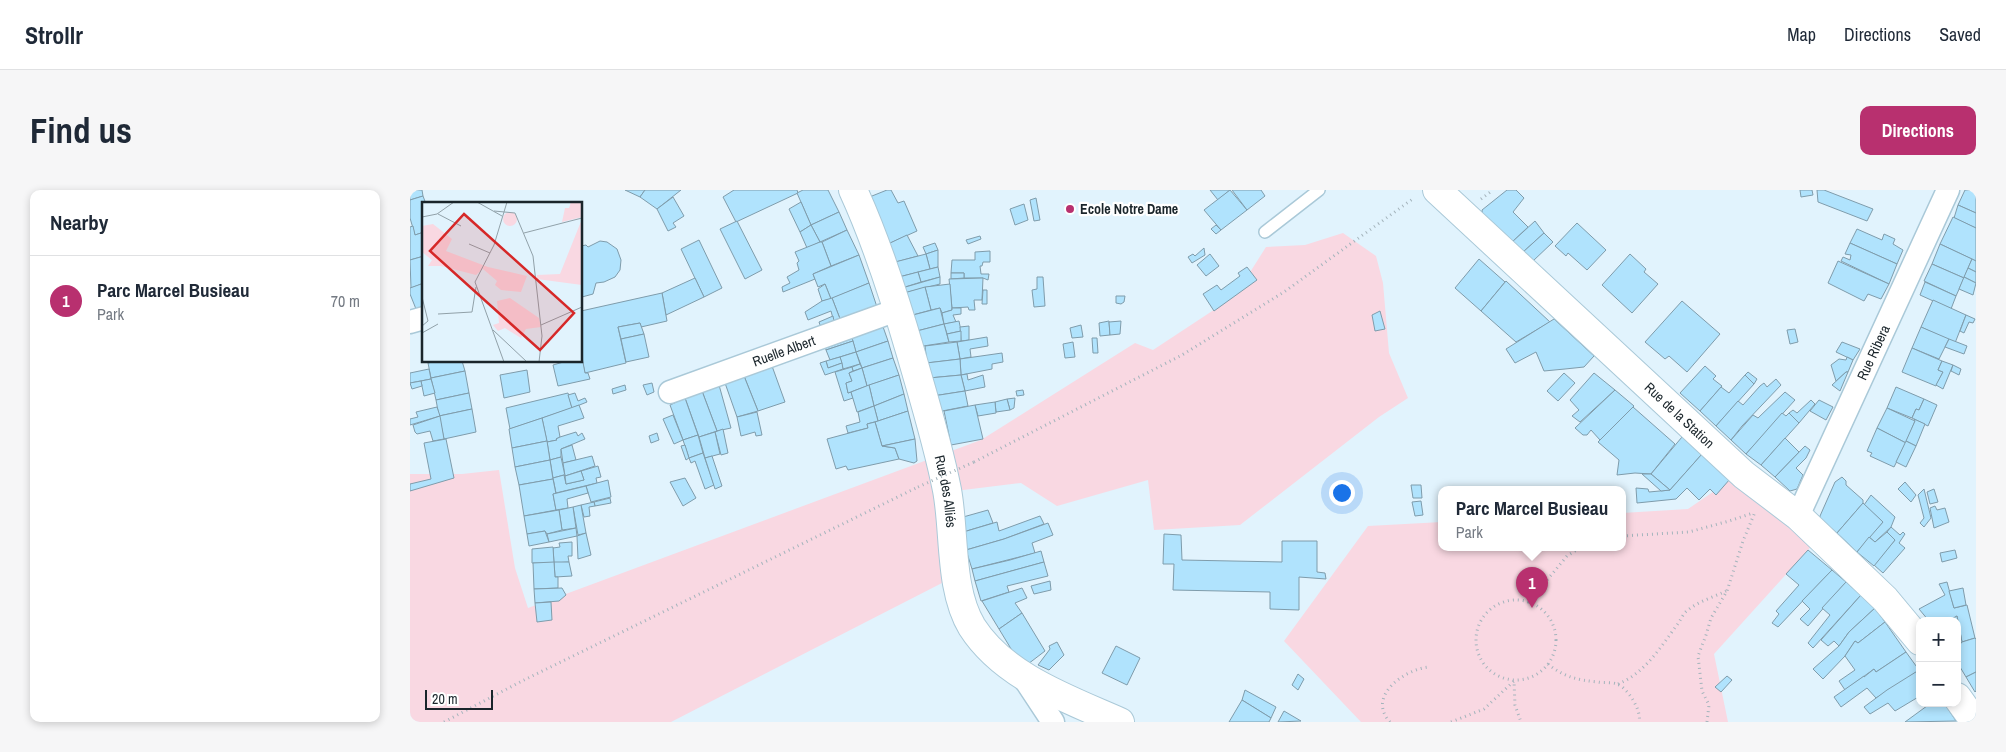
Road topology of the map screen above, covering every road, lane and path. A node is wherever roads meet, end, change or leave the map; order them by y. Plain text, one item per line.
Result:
1 (853, 190) edge
2 (1319, 190) edge
3 (1948, 190) edge
4 (1427, 193) edge
5 (1266, 232) dead end
6 (897, 310) junction
7 (670, 392) dead end
8 (1763, 504) junction
9 (1798, 516) junction
10 (1626, 536) edge
11 (1575, 551) edge
12 (1727, 591) junction
13 (1528, 603) junction
14 (1916, 636) edge
15 (1548, 664) junction
16 (1429, 667) dead end
17 (1020, 672) junction
18 (1514, 681) junction
19 (1618, 684) junction
20 (1961, 703) edge
21 (444, 722) edge
22 (1053, 722) edge
23 (1120, 722) edge
24 (1390, 722) edge
25 (1451, 722) edge
26 (1521, 722) edge
27 (1639, 722) edge
28 (1708, 722) edge
29 (1975, 722) edge

1 - 6 street, Rue des Alliés
2 - 5 lane
3 - 9 street, Rue Ribera
4 - 8 street, Rue de la Station
4 - 21 path, bridge
6 - 7 street, Ruelle Albert
6 - 17 street, Rue des Alliés
8 - 9 street, Rue de la Station
8 - 10 path
8 - 12 path
9 - 14 street, Rue de la Station
11 - 13 path
12 - 19 path
12 - 28 path
13 - 15 path
13 - 18 path
15 - 18 path
15 - 19 path
16 - 24 path
17 - 22 street
17 - 23 street, Rue des Alliés
18 - 25 path
18 - 26 path
19 - 27 path
20 - 29 street

